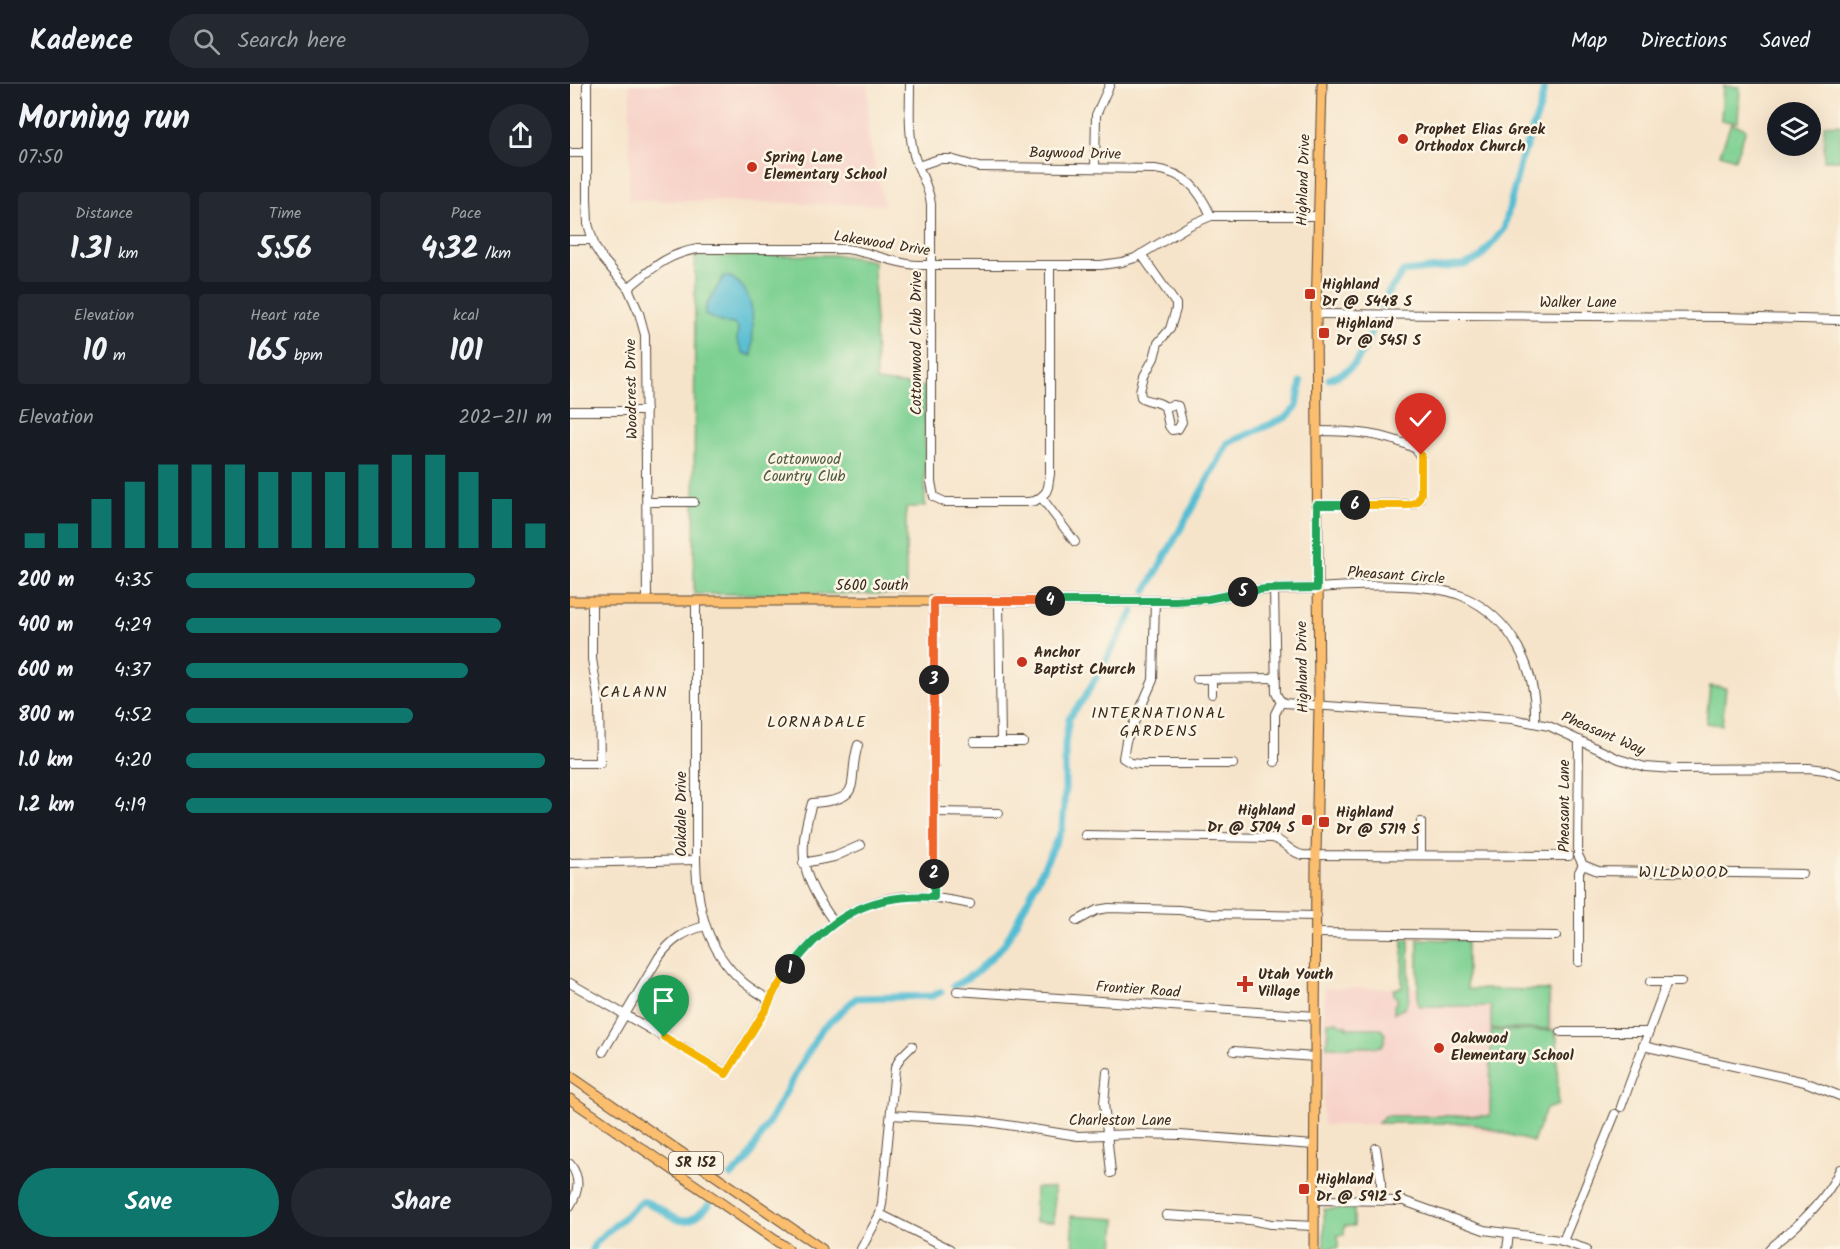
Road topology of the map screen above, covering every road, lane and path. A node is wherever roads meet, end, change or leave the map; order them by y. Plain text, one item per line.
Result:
1 (587, 84) edge
2 (910, 84) edge
3 (1110, 84) edge
4 (1322, 84) edge
5 (570, 153) edge
6 (587, 153) junction
7 (918, 166) junction
8 (1095, 168) junction
9 (1211, 216) junction
10 (1318, 216) junction
11 (570, 240) edge
12 (592, 240) junction
13 (1141, 254) junction
14 (931, 266) junction
15 (1050, 266) junction
16 (628, 288) junction
17 (1316, 314) junction
18 (1840, 320) edge
19 (1165, 407) dead end
20 (570, 411) edge
21 (646, 411) junction
22 (1317, 431) junction
23 (1041, 497) junction
24 (647, 502) junction
25 (694, 502) dead end
26 (1317, 505) junction
27 (1075, 542) dead end
28 (1317, 588) junction
29 (1274, 589) junction
30 (570, 601) edge
31 (592, 601) junction
32 (646, 601) junction
33 (696, 601) junction
34 (934, 601) junction
35 (999, 601) junction
36 (1155, 601) junction
37 (1212, 678) junction
38 (1276, 678) junction
39 (1197, 679) dead end
40 (1212, 694) dead end
41 (1281, 702) junction
42 (1319, 705) junction
43 (1535, 722) junction
44 (1579, 740) junction
45 (974, 742) dead end
46 (1001, 742) junction
47 (1023, 742) dead end
48 (858, 746) dead end
49 (1275, 762) dead end
50 (570, 763) edge
51 (1233, 764) dead end
52 (1840, 775) edge
53 (934, 812) junction
54 (999, 813) dead end
55 (1421, 822) dead end
56 (1085, 835) dead end
57 (861, 845) dead end
58 (1316, 855) junction
59 (1421, 855) junction
60 (1569, 856) dead end
61 (696, 860) junction
62 (570, 863) edge
63 (804, 863) junction
64 (1583, 865) junction
65 (1803, 874) dead end
66 (934, 897) junction
67 (970, 904) dead end
68 (1317, 916) junction
69 (1077, 921) dead end
70 (834, 922) junction
71 (705, 926) junction
72 (1317, 933) junction
73 (1556, 936) dead end
74 (1579, 962) dead end
75 (1650, 982) dead end
76 (1667, 982) junction
77 (1681, 982) dead end
78 (570, 983) edge
79 (957, 991) dead end
80 (770, 1001) junction
81 (624, 1014) junction
82 (1316, 1016) junction
83 (1561, 1032) dead end
84 (1649, 1032) junction
85 (912, 1046) dead end
86 (1643, 1046) junction
87 (1234, 1051) dead end
88 (603, 1052) dead end
89 (1315, 1057) junction
90 (1107, 1072) dead end
91 (570, 1076) edge
92 (1840, 1096) edge
93 (570, 1099) edge
94 (1621, 1107) dead end
95 (1615, 1114) dead end
96 (891, 1115) junction
97 (1107, 1136) junction
98 (1314, 1145) junction
99 (1376, 1148) dead end
100 (570, 1164) edge
101 (1840, 1169) edge
102 (1111, 1173) dead end
103 (1314, 1200) junction
104 (1382, 1200) junction
105 (570, 1206) edge
106 (880, 1214) junction
107 (1166, 1215) dead end
108 (1314, 1226) junction
109 (1509, 1234) junction
110 (1563, 1241) junction
111 (788, 1249) edge
112 (822, 1249) edge
113 (861, 1249) edge
114 (950, 1249) edge
115 (1314, 1249) edge
116 (1507, 1249) edge
117 (1586, 1249) edge
118 (1769, 1249) edge

1 - 6 street, Woodcrest Drive
2 - 7 street, Cottonwood Club Drive
3 - 8 street
4 - 10 main road, Highland Drive
5 - 6 street
6 - 12 street, Woodcrest Drive
7 - 8 street, Baywood Drive
7 - 14 street, Cottonwood Club Drive
8 - 9 street, Baywood Drive
9 - 10 street, Lakewood Drive
9 - 13 street, Lakewood Drive
10 - 17 main road, Highland Drive
11 - 12 street
12 - 16 street, Woodcrest Drive
13 - 15 street, Lakewood Drive
13 - 19 street
14 - 15 street, Lakewood Drive
14 - 16 street, Lakewood Drive
14 - 23 street, Cottonwood Club Drive
15 - 23 street
16 - 21 street, Woodcrest Drive
17 - 18 street, Walker Lane
17 - 22 main road, Highland Drive
20 - 21 street
21 - 24 street, Woodcrest Drive
22 - 26 main road, Highland Drive
22 - 26 street
23 - 27 street
24 - 25 street
24 - 32 street, Woodcrest Drive
26 - 28 main road, Highland Drive
28 - 29 main road, 5600 South
28 - 42 main road, Highland Drive
28 - 43 street, Pheasant Circle
29 - 36 main road, 5600 South
29 - 38 street
30 - 31 main road, 5600 South
31 - 32 main road, 5600 South
31 - 50 street
32 - 33 main road, 5600 South
33 - 34 main road, 5600 South
33 - 61 street, Oakdale Drive
34 - 35 main road, 5600 South
34 - 53 street
35 - 36 main road, 5600 South
35 - 46 street
36 - 51 street
37 - 38 street
37 - 39 street
37 - 40 street
38 - 41 street
41 - 42 street, Pheasant Way
41 - 49 street
42 - 43 street, Pheasant Way
42 - 58 main road, Highland Drive
43 - 44 street, Pheasant Way
44 - 52 street, Pheasant Way
44 - 64 street, Pheasant Lane
45 - 46 street
46 - 47 street
48 - 63 street
53 - 54 street
53 - 66 street
55 - 59 street
56 - 58 street
57 - 63 street
58 - 59 street
58 - 68 main road, Highland Drive
59 - 60 street
61 - 62 street
61 - 71 street, Oakdale Drive
63 - 70 street
64 - 65 street, Pheasant Lane
64 - 74 street
66 - 67 street
66 - 70 street
68 - 69 street
68 - 72 main road, Highland Drive
70 - 80 street
71 - 80 street, Oakdale Drive
71 - 81 street
72 - 73 street
72 - 82 main road, Highland Drive
75 - 76 street
76 - 77 street
76 - 84 street
78 - 81 street
79 - 82 street, Frontier Road
80 - 81 street
81 - 88 street
82 - 89 main road, Highland Drive
83 - 84 street
84 - 86 street
85 - 96 street
86 - 92 street
86 - 94 street
87 - 89 street
89 - 98 main road, Highland Drive
90 - 97 street
91 - 112 main road, SR 152
93 - 111 main road, SR 152
95 - 110 street
96 - 97 street, Charleston Lane
96 - 106 street
97 - 98 street, Charleston Lane
97 - 102 street
98 - 103 main road, Highland Drive
99 - 104 street
100 - 105 street
101 - 118 street
103 - 104 street
103 - 108 main road, Highland Drive
104 - 109 street
106 - 113 street
106 - 114 street
107 - 108 street
108 - 115 main road, Highland Drive
109 - 110 street
109 - 116 street
110 - 117 street

